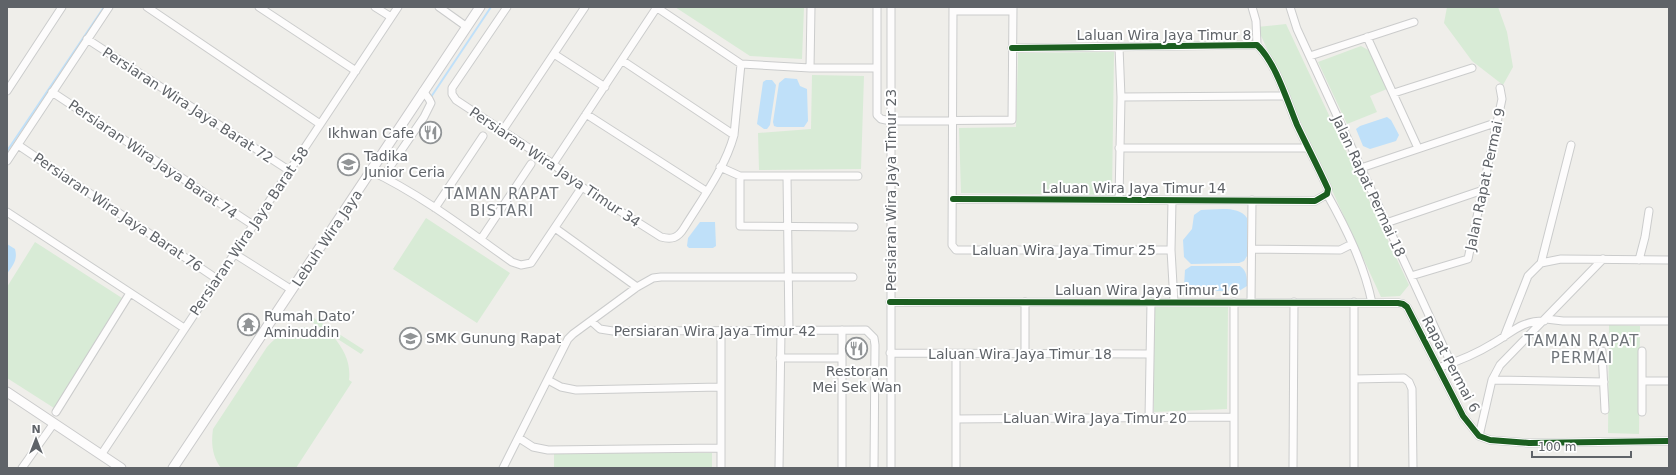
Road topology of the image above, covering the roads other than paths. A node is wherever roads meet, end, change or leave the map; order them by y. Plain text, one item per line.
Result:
1 (62, 7) edge
2 (109, 7) edge
3 (147, 7) edge
4 (259, 7) edge
5 (375, 7) edge
6 (398, 7) edge
7 (439, 7) edge
8 (480, 7) edge
9 (507, 7) edge
10 (585, 7) edge
11 (657, 7) edge
12 (811, 7) edge
13 (877, 7) edge
14 (891, 7) edge
15 (1252, 7) edge
16 (1290, 7) edge
17 (953, 9) edge
18 (1013, 9) edge
19 (391, 17) junction
20 (1414, 22) dead end
21 (467, 27) junction
22 (1368, 37) junction
23 (87, 39) junction
24 (1257, 45) junction
25 (1119, 47) junction
26 (1012, 48) junction
27 (554, 54) junction
28 (1310, 56) junction
29 (622, 61) junction
30 (741, 64) junction
31 (810, 68) junction
32 (877, 68) junction
33 (1472, 68) dead end
34 (356, 71) junction
35 (605, 87) junction
36 (1500, 88) dead end
37 (7, 91) edge
38 (424, 91) junction
39 (52, 92) junction
40 (1394, 93) junction
41 (1286, 96) junction
42 (1120, 97) junction
43 (586, 114) junction
44 (952, 120) junction
45 (891, 121) junction
46 (1498, 122) junction
47 (320, 124) junction
48 (503, 130) junction
49 (734, 135) junction
50 (482, 136) dead end
51 (18, 145) junction
52 (1571, 145) dead end
53 (1119, 148) junction
54 (1308, 148) junction
55 (1418, 148) junction
56 (7, 161) edge
57 (531, 164) dead end
58 (553, 164) junction
59 (720, 167) junction
60 (1361, 168) junction
61 (290, 171) junction
62 (371, 171) junction
63 (740, 176) junction
64 (787, 176) junction
65 (858, 176) dead end
66 (383, 177) junction
67 (582, 187) junction
68 (1483, 190) junction
69 (706, 191) junction
70 (1327, 194) junction
71 (953, 200) junction
72 (1119, 200) junction
73 (1252, 200) junction
74 (1172, 201) junction
75 (435, 208) junction
76 (1649, 210) dead end
77 (7, 212) edge
78 (1386, 223) junction
79 (253, 225) junction
80 (788, 226) junction
81 (854, 227) dead end
82 (554, 228) junction
83 (481, 240) junction
84 (1352, 244) junction
85 (1252, 249) junction
86 (1171, 250) junction
87 (235, 254) junction
88 (1603, 259) junction
89 (1639, 260) junction
90 (1669, 260) edge
91 (1541, 263) junction
92 (1411, 276) junction
93 (789, 277) junction
94 (853, 277) dead end
95 (217, 278) junction
96 (637, 287) junction
97 (292, 290) junction
98 (130, 293) junction
99 (890, 302) junction
100 (1025, 302) junction
101 (1151, 302) junction
102 (1174, 302) junction
103 (1234, 302) junction
104 (1251, 302) junction
105 (1294, 302) junction
106 (1354, 302) junction
107 (1372, 303) junction
108 (1403, 304) joint
109 (1545, 320) junction
110 (591, 321) junction
111 (1669, 321) edge
112 (184, 328) junction
113 (842, 330) junction
114 (781, 331) junction
115 (789, 331) junction
116 (721, 332) junction
117 (1504, 337) junction
118 (1602, 351) dead end
119 (1642, 351) dead end
120 (890, 353) junction
121 (956, 354) junction
122 (1025, 354) junction
123 (1150, 354) junction
124 (780, 358) junction
125 (842, 358) junction
126 (1452, 363) junction
127 (1438, 368) junction
128 (1354, 379) junction
129 (548, 380) junction
130 (1492, 380) junction
131 (1642, 381) junction
132 (1669, 381) edge
133 (1604, 382) junction
134 (720, 387) junction
135 (7, 392) edge
136 (1605, 410) dead end
137 (56, 412) dead end
138 (1642, 412) dead end
139 (1233, 417) junction
140 (1148, 418) junction
141 (956, 419) junction
142 (54, 422) junction
143 (1479, 436) junction
144 (519, 438) junction
145 (1669, 441) edge
146 (720, 448) junction
147 (101, 455) junction
148 (22, 468) edge
149 (121, 468) edge
150 (173, 468) edge
151 (503, 468) edge
152 (720, 468) edge
153 (779, 468) edge
154 (842, 468) edge
155 (874, 468) edge
156 (891, 468) edge
157 (956, 468) edge
158 (1234, 468) edge
159 (1293, 468) edge
160 (1354, 468) edge
161 (1413, 468) edge

1 - 37 street
2 - 23 street
3 - 47 street
4 - 34 street
5 - 19 street
6 - 19 street, Persiaran Wira Jaya Barat 58
7 - 21 street
8 - 21 street, Lebuh Wira Jaya
9 - 48 street, Persiaran Wira Jaya Timur 34
10 - 27 street
11 - 29 street
11 - 30 street
12 - 31 street
13 - 32 street, Persiaran Wira Jaya Timur 23
14 - 45 street, Persiaran Wira Jaya Timur 23
15 - 24 street
16 - 28 street, Jalan Rapat Permai 18
17 - 18 street
17 - 44 street
18 - 26 street
19 - 34 street, Persiaran Wira Jaya Barat 58
20 - 22 street
21 - 38 street, Lebuh Wira Jaya
22 - 28 street
22 - 40 street
23 - 39 street
23 - 61 street, Persiaran Wira Jaya Barat 72
24 - 25 street, Laluan Wira Jaya Timur 8
24 - 41 street, Laluan Wira Jaya Timur 8
25 - 26 street, Laluan Wira Jaya Timur 8
25 - 42 street
26 - 44 street
27 - 35 street
27 - 48 street
28 - 60 street, Jalan Rapat Permai 18
29 - 35 street
29 - 49 street
30 - 31 street
30 - 49 street
31 - 32 street
32 - 45 street, Persiaran Wira Jaya Timur 23
33 - 40 street
34 - 47 street, Persiaran Wira Jaya Barat 58
35 - 43 street
36 - 46 street, Jalan Rapat Permai 9
38 - 62 street, Lebuh Wira Jaya
38 - 66 street
39 - 51 street
39 - 79 street, Persiaran Wira Jaya Barat 74
40 - 55 street
41 - 42 street
41 - 54 street, Laluan Wira Jaya Timur 8
42 - 53 street
43 - 58 street
43 - 69 street
44 - 45 street
44 - 71 street
45 - 99 street, Persiaran Wira Jaya Timur 23
46 - 55 street
46 - 68 street, Jalan Rapat Permai 9
47 - 61 street, Persiaran Wira Jaya Barat 58
48 - 58 street, Persiaran Wira Jaya Timur 34
49 - 59 street
50 - 75 street
51 - 56 street
51 - 95 street, Persiaran Wira Jaya Barat 76
52 - 91 street
53 - 54 street
53 - 72 street
54 - 70 street, Laluan Wira Jaya Timur 8
55 - 60 street
57 - 83 street
58 - 67 street, Persiaran Wira Jaya Timur 34
59 - 63 street
59 - 69 street
60 - 78 street, Jalan Rapat Permai 18
61 - 79 street, Persiaran Wira Jaya Barat 58
62 - 66 street
62 - 97 street, Lebuh Wira Jaya
63 - 64 street
63 - 80 street
64 - 65 street
64 - 80 street
66 - 75 street
67 - 69 street, Persiaran Wira Jaya Timur 34
67 - 82 street
68 - 78 street
68 - 92 street, Jalan Rapat Permai 9
70 - 73 street, Laluan Wira Jaya Timur 14
70 - 84 street, Laluan Wira Jaya Timur 8
71 - 72 street, Laluan Wira Jaya Timur 14
71 - 86 street, Laluan Wira Jaya Timur 25
72 - 74 street, Laluan Wira Jaya Timur 14
73 - 74 street, Laluan Wira Jaya Timur 14
73 - 85 street
74 - 86 street
75 - 83 street
76 - 89 street
77 - 98 street
78 - 92 street, Jalan Rapat Permai 18
79 - 87 street, Persiaran Wira Jaya Barat 58
80 - 81 street
80 - 93 street
82 - 83 street
82 - 96 street
84 - 85 street
84 - 107 street, Laluan Wira Jaya Timur 8
85 - 104 street
86 - 102 street
87 - 95 street, Persiaran Wira Jaya Barat 58
87 - 97 street
88 - 89 street
88 - 91 street
88 - 109 street
89 - 90 street
91 - 117 street
92 - 126 street, Jalan Rapat Permai 18
93 - 94 street
93 - 96 street
93 - 115 street
95 - 112 street, Persiaran Wira Jaya Barat 58
96 - 110 street
97 - 150 street, Lebuh Wira Jaya
98 - 112 street
98 - 137 street
99 - 100 street, Laluan Wira Jaya Timur 16
99 - 120 street, Persiaran Wira Jaya Timur 23
100 - 101 street, Laluan Wira Jaya Timur 16
100 - 122 street
101 - 102 street, Laluan Wira Jaya Timur 16
101 - 123 street
102 - 103 street, Laluan Wira Jaya Timur 16
103 - 104 street, Laluan Wira Jaya Timur 16
103 - 139 street
104 - 105 street, Laluan Wira Jaya Timur 16
105 - 106 street, Laluan Wira Jaya Timur 16
105 - 159 street
106 - 107 street, Laluan Wira Jaya Timur 16
106 - 128 street
107 - 108 street, Laluan Wira Jaya Timur 16
108 - 127 street, Rapat Permai 6
109 - 111 street
109 - 117 street
109 - 130 street
110 - 116 street, Persiaran Wira Jaya Timur 42
110 - 129 street
112 - 147 street, Persiaran Wira Jaya Barat 58
113 - 115 street, Persiaran Wira Jaya Timur 42
113 - 125 street
113 - 155 street, Persiaran Wira Jaya Timur 42
114 - 115 street, Persiaran Wira Jaya Timur 42
114 - 116 street, Persiaran Wira Jaya Timur 42
114 - 124 street
116 - 134 street
117 - 126 street
118 - 133 street
119 - 131 street
120 - 121 street, Laluan Wira Jaya Timur 18
120 - 156 street, Persiaran Wira Jaya Timur 23
121 - 122 street, Laluan Wira Jaya Timur 18
121 - 141 street
122 - 123 street, Laluan Wira Jaya Timur 18
123 - 140 street
124 - 125 street
124 - 153 street
125 - 154 street
126 - 127 street
127 - 143 street, Rapat Permai 6
128 - 160 street
128 - 161 street
129 - 134 street
129 - 144 street
130 - 133 street
130 - 143 street
131 - 132 street
131 - 138 street
133 - 136 street
134 - 146 street
135 - 142 street
139 - 140 street, Laluan Wira Jaya Timur 20
139 - 158 street
140 - 141 street, Laluan Wira Jaya Timur 20
141 - 157 street
142 - 147 street
142 - 148 street
143 - 145 street
144 - 146 street
144 - 151 street
146 - 152 street
147 - 149 street

